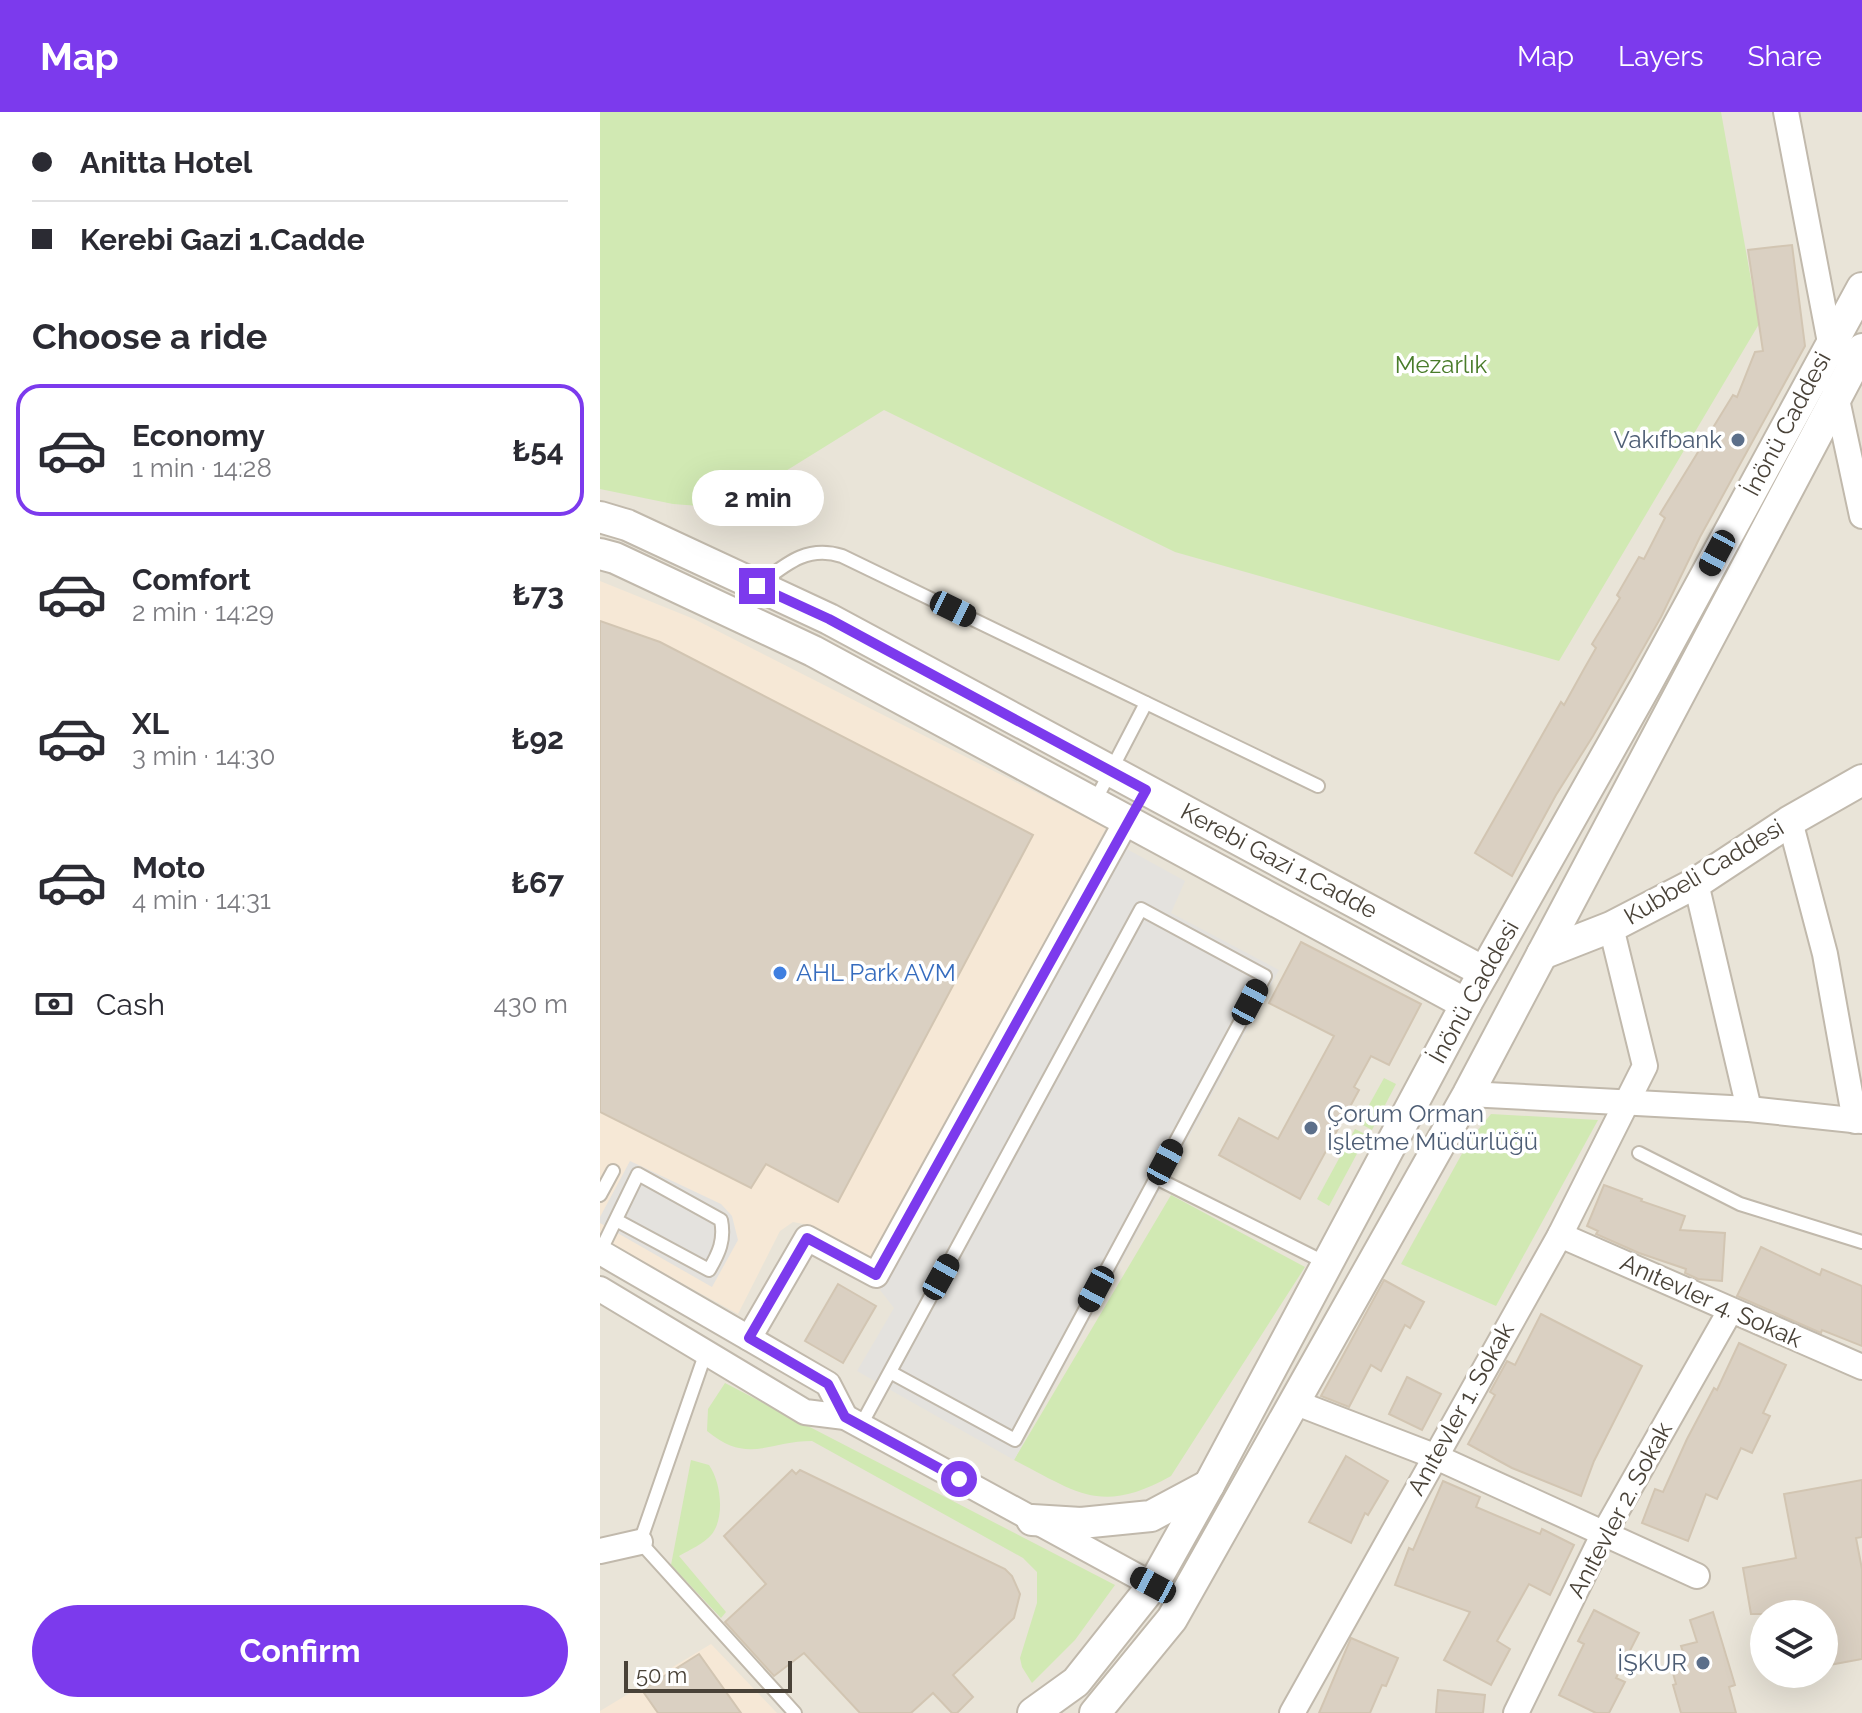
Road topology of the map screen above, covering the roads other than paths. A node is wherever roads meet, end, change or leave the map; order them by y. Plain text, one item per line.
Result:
1 (1786, 112) edge
2 (1862, 288) edge
3 (1832, 341) junction
4 (1862, 349) edge
5 (1835, 396) junction
6 (1809, 449) junction
7 (1855, 451) edge
8 (1862, 516) edge
9 (600, 517) edge
10 (600, 554) edge
11 (757, 586) junction
12 (1146, 703) junction
13 (1111, 771) junction
14 (1862, 780) edge
15 (1318, 786) dead end
16 (1146, 790) junction
17 (1094, 803) junction
18 (1127, 820) junction
19 (1790, 821) junction
20 (1696, 883) junction
21 (1611, 927) junction
22 (1542, 954) junction
23 (1484, 972) junction
24 (1466, 1004) junction
25 (1468, 1094) junction
26 (1627, 1103) junction
27 (1749, 1109) junction
28 (1859, 1121) edge
29 (1639, 1153) dead end
30 (613, 1171) dead end
31 (1156, 1178) junction
32 (600, 1195) edge
33 (616, 1220) junction
34 (1560, 1235) junction
35 (1862, 1242) edge
36 (600, 1252) edge
37 (1328, 1264) junction
38 (600, 1289) edge
39 (1730, 1311) junction
40 (749, 1338) junction
41 (706, 1352) junction
42 (1862, 1367) edge
43 (890, 1372) junction
44 (1294, 1402) junction
45 (853, 1421) junction
46 (1434, 1456) junction
47 (1209, 1485) junction
48 (1032, 1520) junction
49 (1603, 1535) junction
50 (640, 1542) junction
51 (600, 1551) edge
52 (1697, 1576) dead end
53 (1153, 1585) junction
54 (795, 1713) edge
55 (1033, 1713) edge
56 (1095, 1713) edge
57 (1292, 1713) edge
58 (1516, 1713) edge

1 - 3 street
2 - 3 street, İnönü Caddesi
3 - 5 street
3 - 23 street, İnönü Caddesi
4 - 5 street, İnönü Caddesi
5 - 6 street, İnönü Caddesi
5 - 7 street
6 - 7 street
6 - 22 street, İnönü Caddesi
7 - 8 street
9 - 11 street, Kerebi Gazi 1.Cadde
10 - 17 street, Kerebi Gazi 1.Cadde
11 - 12 lane
11 - 13 street, Kerebi Gazi 1.Cadde
12 - 13 lane
12 - 15 lane
13 - 16 street, Kerebi Gazi 1.Cadde
13 - 17 lane
14 - 19 street, Kubbeli Caddesi
16 - 18 street
16 - 23 street, Kerebi Gazi 1.Cadde
17 - 18 street, Kerebi Gazi 1.Cadde
18 - 24 street, Kerebi Gazi 1.Cadde
18 - 40 street
19 - 20 street, Kubbeli Caddesi
19 - 28 street
20 - 21 street, Kubbeli Caddesi
20 - 27 street
21 - 22 street, Kubbeli Caddesi
21 - 26 street, Anıtevler 1. Sokak
22 - 25 street, İnönü Caddesi
23 - 24 street, İnönü Caddesi
24 - 37 street, İnönü Caddesi
25 - 26 street
25 - 44 street, İnönü Caddesi
26 - 27 street
26 - 34 street, Anıtevler 1. Sokak
27 - 28 street
29 - 35 lane
30 - 32 lane
31 - 37 lane
31 - 43 lane
31 - 43 lane
33 - 33 lane
33 - 36 lane
34 - 39 street, Anıtevler 4. Sokak
34 - 46 street, Anıtevler 1. Sokak
36 - 40 street
37 - 47 street, İnönü Caddesi
38 - 41 street
39 - 42 street, Anıtevler 4. Sokak
39 - 49 street, Anıtevler 2. Sokak
40 - 45 street
41 - 45 street
41 - 50 lane
43 - 45 lane
44 - 46 street
44 - 56 street, İnönü Caddesi
45 - 48 street
46 - 49 street
46 - 57 street, Anıtevler 1. Sokak
47 - 48 street
47 - 53 street, İnönü Caddesi
48 - 53 street
49 - 52 street
49 - 58 street, Anıtevler 2. Sokak
50 - 51 street
50 - 54 lane
53 - 55 street, İnönü Caddesi

